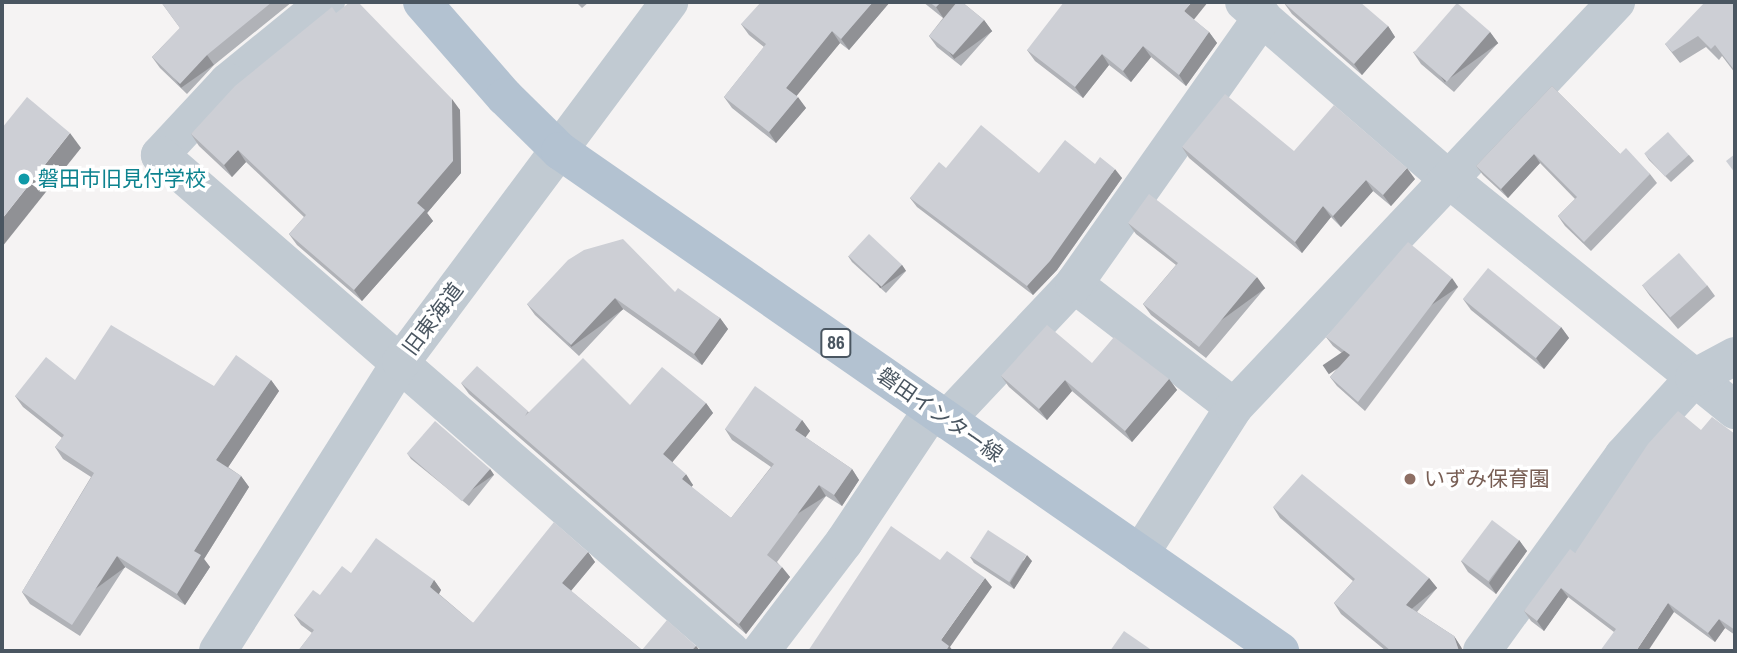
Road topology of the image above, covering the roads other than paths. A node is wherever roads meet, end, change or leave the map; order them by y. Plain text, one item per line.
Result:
1 (326, 2) edge
2 (422, 2) edge
3 (669, 2) edge
4 (1616, 2) edge
5 (1253, 10) edge
6 (560, 151) junction
7 (1451, 181) junction
8 (1073, 284) junction
9 (1735, 356) edge
10 (401, 362) junction
11 (1694, 378) junction
12 (1234, 407) junction
13 (1735, 410) edge
14 (939, 415) junction
15 (1140, 554) junction
16 (218, 651) edge
17 (731, 651) edge
18 (761, 651) edge
19 (1280, 651) edge
20 (1482, 651) edge

1 - 10 street
2 - 6 main road, 磐田インター線 / 86
3 - 6 street, 旧東海道
4 - 7 street
5 - 7 street
5 - 8 street
6 - 10 street, 旧東海道
6 - 14 main road, 磐田インター線 / 86
7 - 11 street
7 - 12 street
8 - 12 street
8 - 14 street
9 - 11 street
10 - 16 street, 旧東海道
10 - 17 street
11 - 13 street
11 - 20 street
12 - 15 street
14 - 15 main road, 磐田インター線 / 86
14 - 18 street
15 - 19 main road, 磐田インター線 / 86

